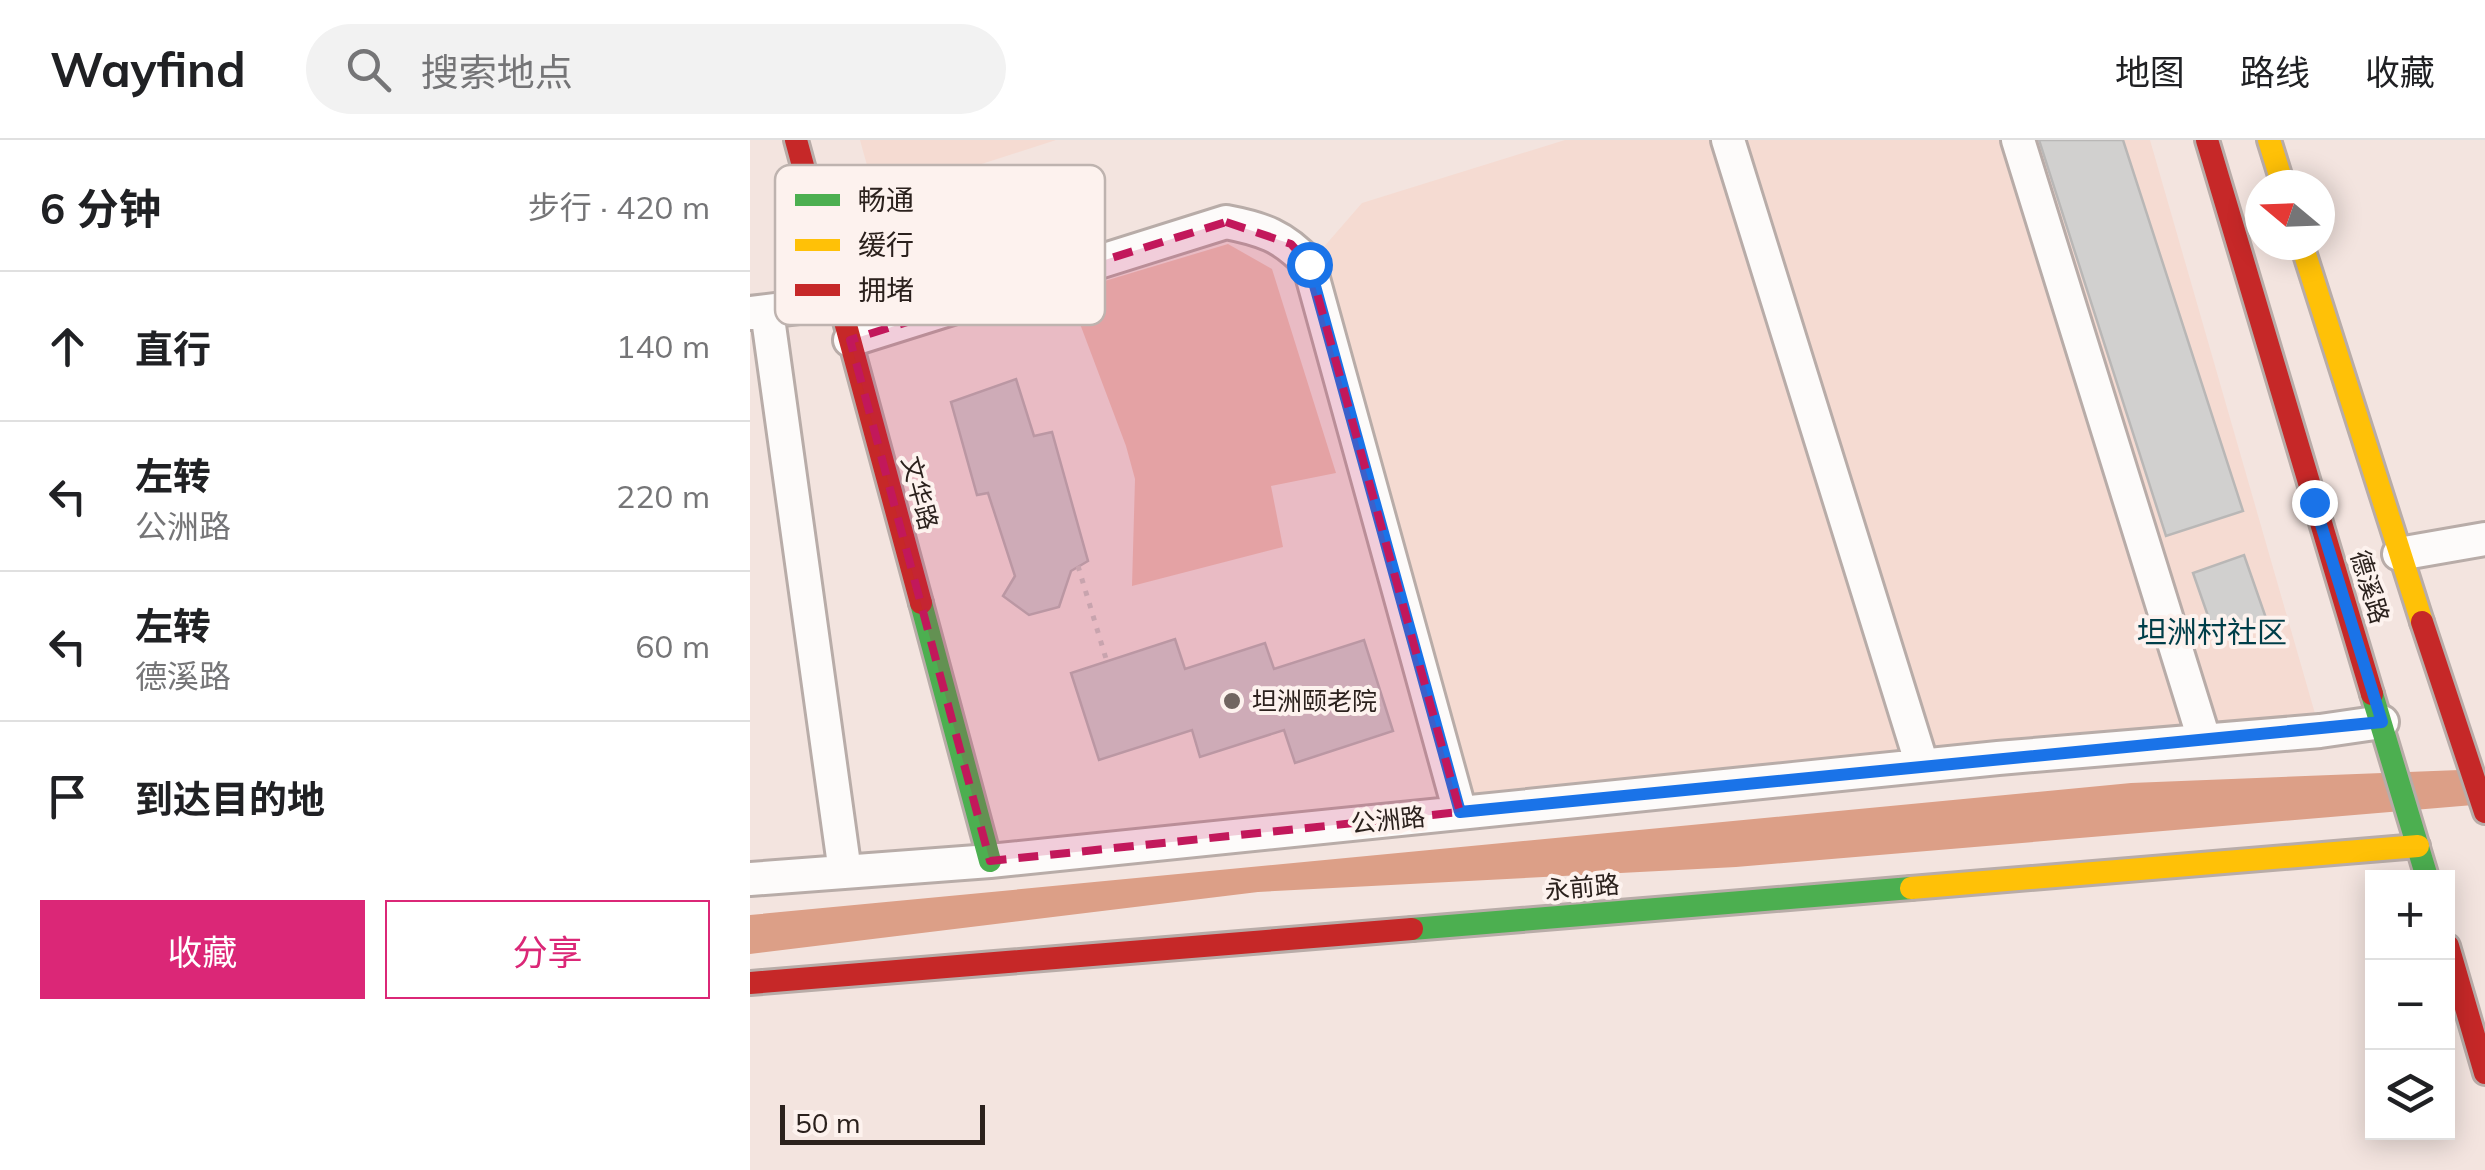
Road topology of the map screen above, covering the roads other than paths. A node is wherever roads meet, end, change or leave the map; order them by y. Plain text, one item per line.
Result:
1 (796, 140) edge
2 (1728, 140) edge
3 (2018, 140) edge
4 (2207, 140) edge
5 (2269, 140) edge
6 (803, 165) edge
7 (2278, 170) edge
8 (1105, 260) edge
9 (2307, 260) edge
10 (758, 312) edge
11 (846, 325) edge
12 (898, 325) edge
13 (850, 340) junction
14 (2485, 538) edge
15 (2399, 554) junction
16 (2385, 732) junction
17 (2204, 740) junction
18 (1922, 765) junction
19 (1460, 812) junction
20 (2485, 812) edge
21 (2415, 836) junction
22 (990, 861) junction
23 (2425, 870) edge
24 (845, 872) junction
25 (750, 879) edge
26 (2452, 960) edge
27 (750, 983) edge
28 (2485, 1072) edge

1 - 6 street, 文华路
2 - 18 street
3 - 17 street
4 - 16 street, 德溪路
5 - 7 street
8 - 19 street
9 - 15 street, 德溪路
10 - 24 street
11 - 13 street, 文华路
12 - 13 street
13 - 22 street, 文华路
14 - 15 street
15 - 20 street, 德溪路
16 - 17 street, 公洲路
16 - 21 street, 德溪路
17 - 18 street, 公洲路
18 - 19 street, 公洲路
19 - 22 street, 公洲路
21 - 23 street, 德溪路
21 - 27 street, 永前路
22 - 24 street, 公洲路
24 - 25 street, 公洲路
26 - 28 street

